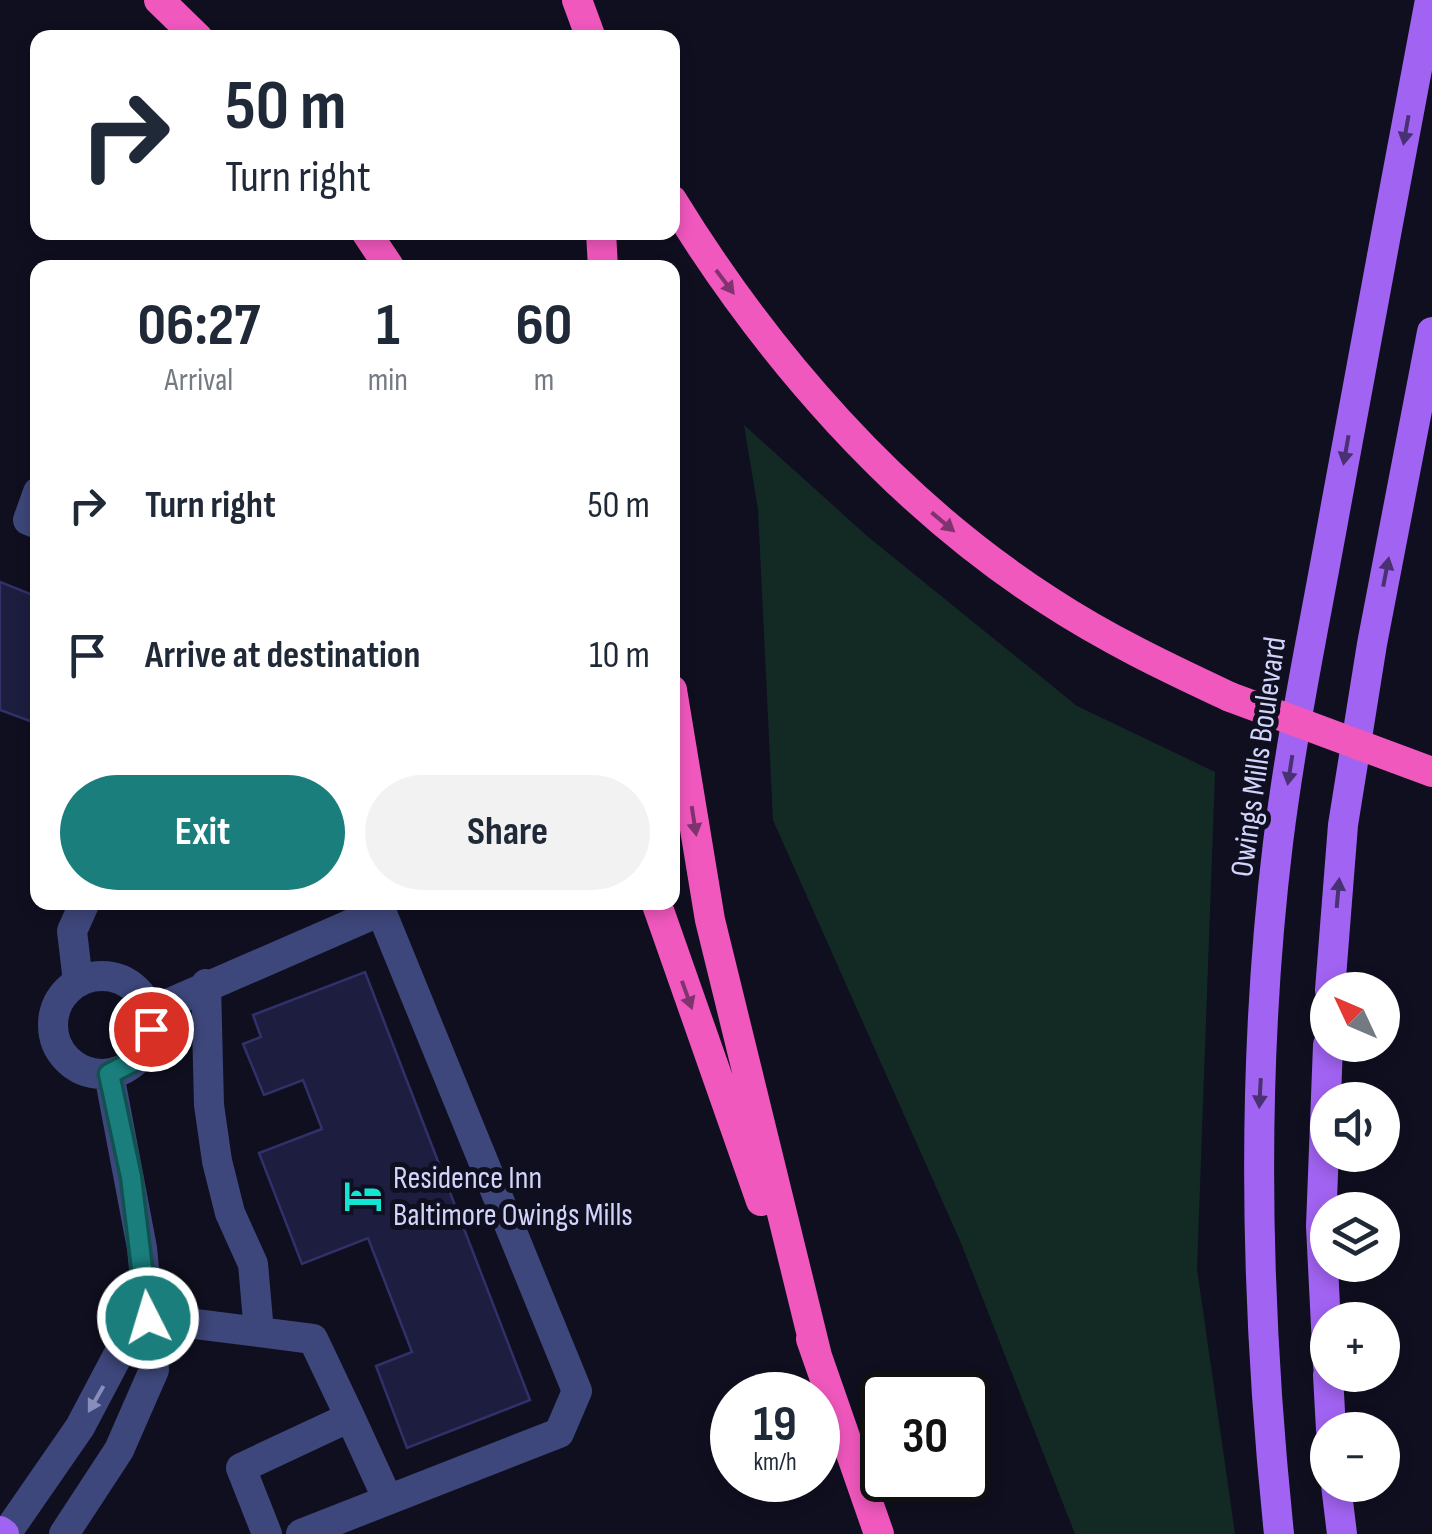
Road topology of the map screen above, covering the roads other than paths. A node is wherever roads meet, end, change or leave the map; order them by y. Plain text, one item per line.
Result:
1 (159, 0) edge
2 (577, 0) edge
3 (597, 0) edge
4 (1430, 0) edge
5 (190, 30) edge
6 (590, 30) edge
7 (595, 30) edge
8 (680, 213) edge
9 (1432, 332) edge
10 (680, 738) edge
11 (1432, 772) edge
12 (81, 910) edge
13 (659, 910) edge
14 (1332, 972) edge
15 (78, 982) junction
16 (206, 984) junction
17 (149, 1012) junction
18 (1327, 1062) edge
19 (109, 1074) junction
20 (1325, 1302) edge
21 (148, 1318) junction
22 (260, 1332) junction
23 (817, 1356) junction
24 (350, 1418) junction
25 (388, 1500) junction
26 (1338, 1502) edge
27 (4, 1533) edge
28 (64, 1534) edge
29 (267, 1534) edge
30 (300, 1534) edge
31 (879, 1534) edge
32 (1279, 1534) edge
33 (1342, 1534) edge

1 - 5 highway
2 - 6 highway
3 - 7 highway
4 -> 32 main road, Owings Mills Boulevard
8 -> 11 highway, bridge
14 -> 9 main road
10 -> 23 highway
12 - 15 street
13 -> 23 highway
15 - 17 street
15 - 19 street
16 - 17 street
16 - 22 street
16 - 25 street
17 - 19 street
18 - 20 main road
19 - 21 street
21 - 22 street
21 -> 27 street
21 - 28 street
22 - 24 street
23 - 31 highway
24 - 25 street
24 - 29 street
25 - 30 street
26 - 33 main road

